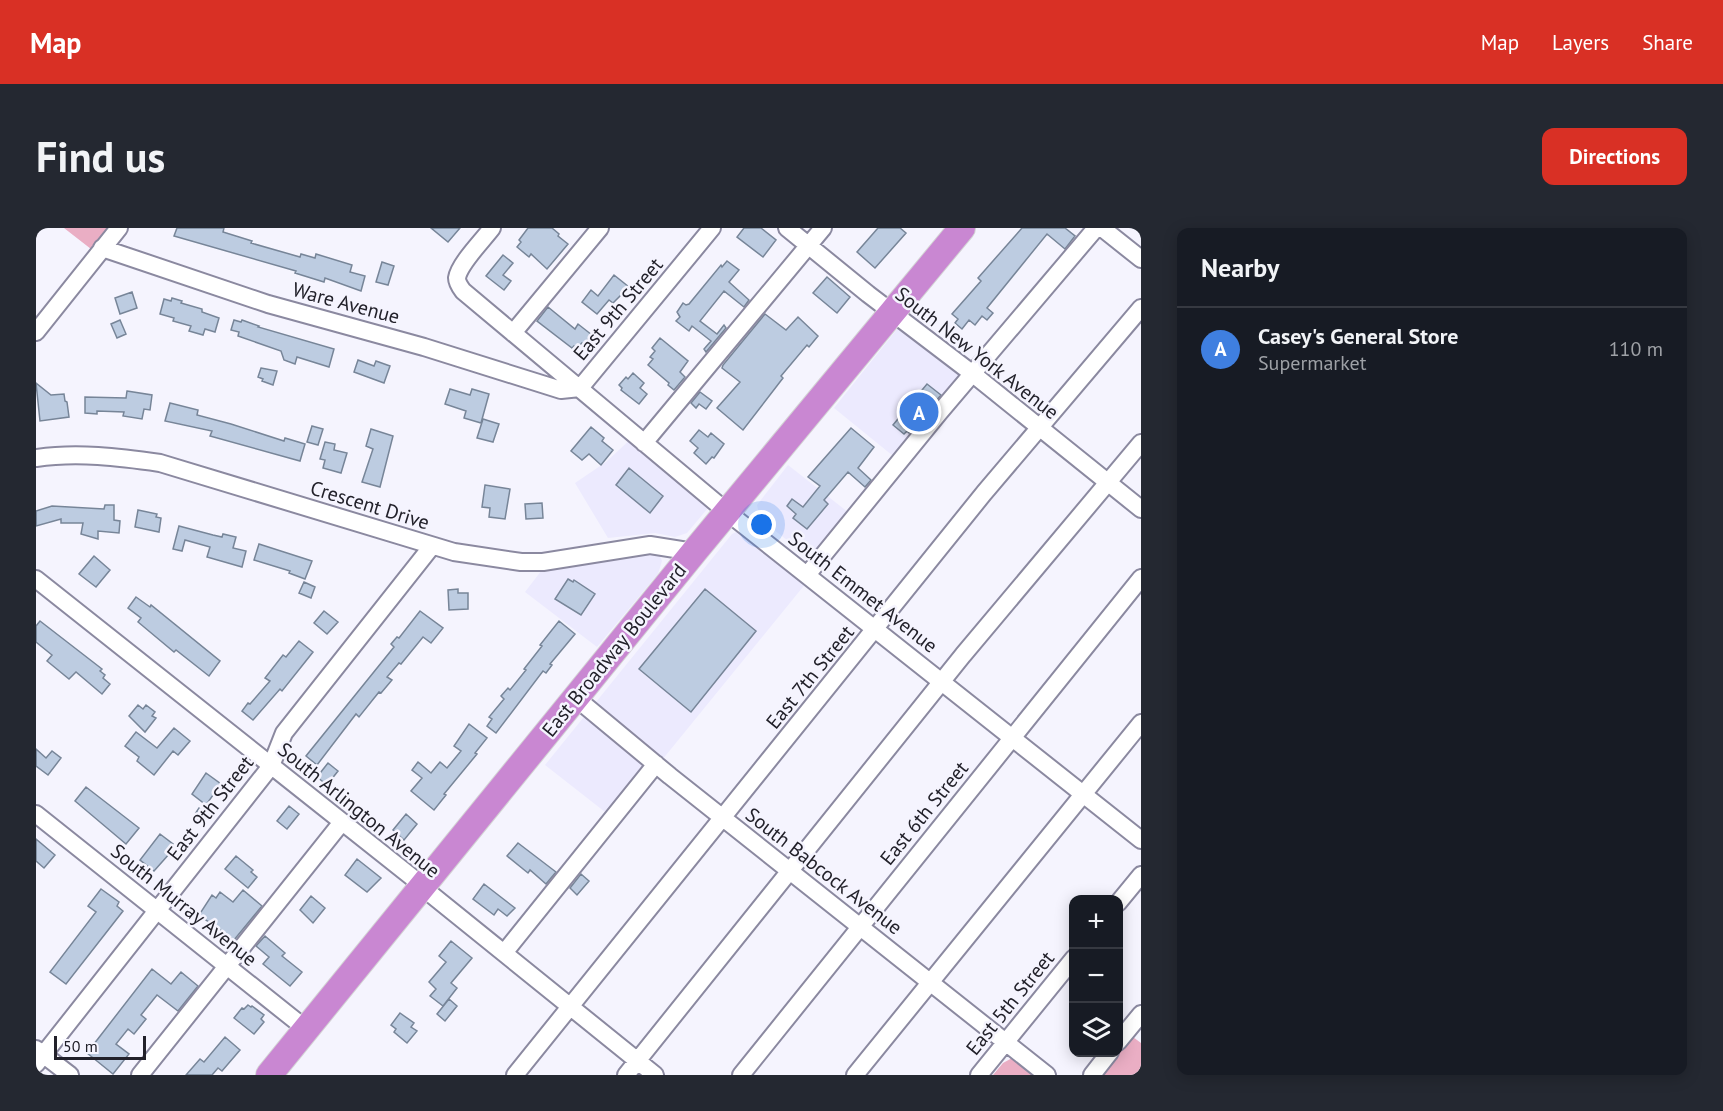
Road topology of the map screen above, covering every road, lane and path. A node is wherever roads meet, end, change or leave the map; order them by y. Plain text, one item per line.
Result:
1 (119, 228) edge
2 (492, 228) edge
3 (600, 228) edge
4 (712, 228) edge
5 (787, 228) edge
6 (823, 228) edge
7 (962, 228) edge
8 (1096, 228) edge
9 (1102, 228) edge
10 (808, 246) junction
11 (102, 249) junction
12 (1141, 259) edge
13 (1141, 308) edge
14 (892, 313) junction
15 (36, 332) edge
16 (513, 333) junction
17 (973, 374) junction
18 (580, 388) junction
19 (1039, 428) junction
20 (644, 443) junction
21 (1141, 443) edge
22 (36, 458) edge
23 (1108, 482) junction
24 (1141, 509) edge
25 (727, 512) junction
26 (432, 546) junction
27 (694, 552) junction
28 (807, 574) junction
29 (1141, 578) edge
30 (36, 579) edge
31 (876, 628) junction
32 (942, 682) junction
33 (576, 698) junction
34 (1141, 723) edge
35 (1012, 737) junction
36 (656, 764) junction
37 (270, 766) junction
38 (1083, 793) junction
39 (36, 814) edge
40 (723, 818) junction
41 (342, 822) junction
42 (1141, 840) edge
43 (790, 872) junction
44 (1141, 875) edge
45 (423, 886) junction
46 (1123, 898) edge
47 (157, 911) junction
48 (860, 927) junction
49 (504, 953) junction
50 (1069, 964) edge
51 (227, 966) junction
52 (930, 982) junction
53 (570, 1006) junction
54 (1141, 1014) edge
55 (306, 1029) junction
56 (1123, 1037) edge
57 (1006, 1041) junction
58 (38, 1056) edge
59 (1107, 1057) edge
60 (637, 1061) junction
61 (70, 1075) edge
62 (140, 1075) edge
63 (269, 1075) edge
64 (515, 1075) edge
65 (626, 1075) edge
66 (655, 1075) edge
67 (741, 1075) edge
68 (855, 1075) edge
69 (979, 1075) edge
70 (1047, 1075) edge
71 (1092, 1075) edge

1 - 11 street
2 - 16 street, South Emmet Avenue
3 - 16 street
4 - 18 street, East 9th Street
5 - 10 street, South New York Avenue
6 - 10 street
7 - 14 highway, East Broadway Boulevard
8 - 17 street
9 - 12 street
10 - 14 street, South New York Avenue
10 - 20 street
11 - 15 street
11 - 18 street, Ware Avenue
13 - 19 street, East 7th Street
14 - 17 street, South New York Avenue
14 - 25 highway, East Broadway Boulevard
16 - 18 street, South Emmet Avenue
17 - 19 street, South New York Avenue
17 - 28 street
18 - 20 street, South Emmet Avenue
19 - 23 street, South New York Avenue
19 - 31 street, East 7th Street
20 - 25 street, South Emmet Avenue
21 - 23 street
22 - 26 street, Crescent Drive
23 - 24 street, South New York Avenue
23 - 32 street
25 - 27 highway, East Broadway Boulevard
25 - 28 street, South Emmet Avenue
26 - 27 street, Crescent Drive
26 - 37 street, East 9th Street
27 - 33 highway, East Broadway Boulevard
28 - 31 street, South Emmet Avenue
29 - 35 street, East 6th Street
30 - 37 street, South Arlington Avenue
31 - 32 street, South Emmet Avenue
31 - 40 street, East 7th Street
32 - 35 street, South Emmet Avenue
32 - 43 street
33 - 36 street, South Babcock Avenue
33 - 45 highway, East Broadway Boulevard
34 - 38 street
35 - 38 street, South Emmet Avenue
35 - 48 street, East 6th Street
36 - 40 street, South Babcock Avenue
36 - 49 street
37 - 41 street, South Arlington Avenue
37 - 47 street, East 9th Street
38 - 42 street, South Emmet Avenue
38 - 52 street
39 - 47 street, South Murray Avenue
40 - 43 street, South Babcock Avenue
40 - 53 street, East 7th Street
41 - 45 street, South Arlington Avenue
41 - 51 street
43 - 48 street, South Babcock Avenue
43 - 60 street
44 - 46 street
45 - 49 street, South Arlington Avenue
45 - 55 highway, East Broadway Boulevard
47 - 51 street, South Murray Avenue
47 - 58 street, East 9th Street
48 - 52 street, South Babcock Avenue
48 - 67 street, East 6th Street
49 - 53 street, South Arlington Avenue
50 - 57 street, East 5th Street
51 - 55 street, South Murray Avenue
51 - 62 street
52 - 57 street, South Babcock Avenue
52 - 68 street
53 - 60 street, South Arlington Avenue
53 - 64 street, East 7th Street
54 - 56 street
55 - 63 highway, East Broadway Boulevard
57 - 69 street, East 5th Street
57 - 70 street, South Babcock Avenue
58 - 61 street
59 - 71 street
60 - 65 street
60 - 66 street, South Arlington Avenue

